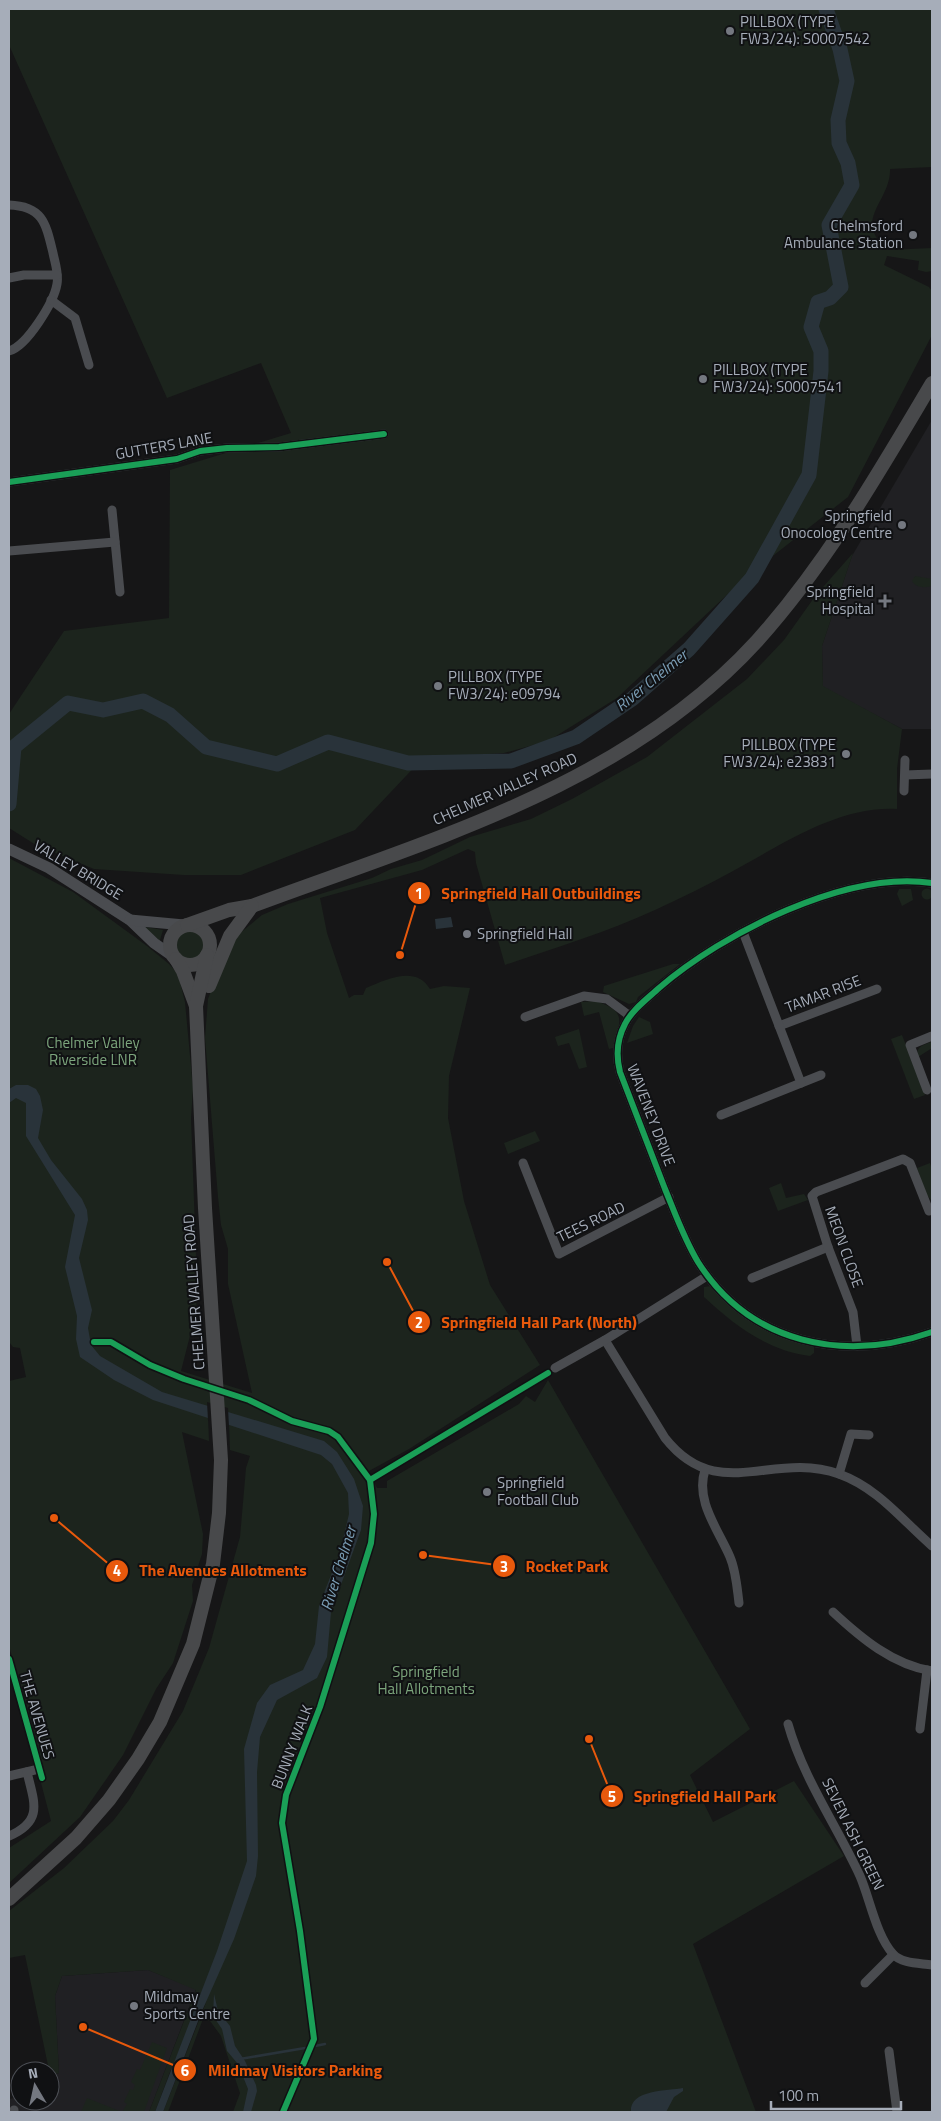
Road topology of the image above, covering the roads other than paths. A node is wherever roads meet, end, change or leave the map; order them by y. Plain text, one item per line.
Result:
1 (9, 205) edge
2 (58, 275) junction
3 (9, 278) edge
4 (51, 300) junction
5 (9, 351) edge
6 (89, 365) dead end
7 (932, 383) edge
8 (384, 434) dead end
9 (9, 482) edge
10 (112, 510) dead end
11 (115, 542) junction
12 (9, 551) edge
13 (120, 592) dead end
14 (905, 760) dead end
15 (932, 774) edge
16 (905, 775) junction
17 (904, 791) dead end
18 (9, 849) edge
19 (932, 883) edge
20 (252, 906) junction
21 (130, 920) junction
22 (185, 925) junction
23 (743, 932) junction
24 (208, 952) junction
25 (175, 958) junction
26 (877, 989) dead end
27 (196, 1006) junction
28 (630, 1016) junction
29 (525, 1017) dead end
30 (780, 1026) junction
31 (932, 1036) edge
32 (197, 1040) junction
33 (821, 1075) dead end
34 (801, 1083) junction
35 (927, 1090) dead end
36 (721, 1115) dead end
37 (523, 1163) dead end
38 (669, 1198) junction
39 (929, 1211) dead end
40 (828, 1247) junction
41 (708, 1276) junction
42 (752, 1278) dead end
43 (932, 1332) edge
44 (605, 1340) junction
45 (857, 1346) junction
46 (554, 1368) dead end
47 (869, 1435) dead end
48 (705, 1470) junction
49 (839, 1474) junction
50 (932, 1546) edge
51 (739, 1603) dead end
52 (833, 1612) dead end
53 (930, 1671) edge
54 (788, 1724) dead end
55 (920, 1729) dead end
56 (39, 1769) dead end
57 (27, 1772) junction
58 (9, 1776) edge
59 (9, 1836) edge
60 (9, 1899) edge
61 (893, 1955) junction
62 (932, 1965) edge
63 (865, 1983) dead end
64 (889, 2050) dead end
65 (897, 2112) edge

1 - 2 street
2 - 3 street
2 - 4 street
4 - 5 street
4 - 6 street
7 - 20 main road, CHELMER VALLEY ROAD
8 - 9 street, GUTTERS LANE
10 - 11 street
11 - 12 street
11 - 13 street
14 - 16 street
15 - 16 street
16 - 17 street
18 - 21 street, VALLEY BRIDGE
19 - 23 street, WAVENEY DRIVE
20 - 22 main road, CHELMER VALLEY ROAD
20 - 24 main road, CHELMER VALLEY ROAD
20 - 32 main road
21 - 22 street, VALLEY BRIDGE
21 - 25 street, VALLEY BRIDGE
22 - 24 main road
22 - 25 main road
23 - 28 street, WAVENEY DRIVE
23 - 30 street, TAMAR RISE
24 - 25 main road
24 - 27 main road, CHELMER VALLEY ROAD
25 - 27 main road, CHELMER VALLEY ROAD
26 - 30 street, TAMAR RISE
27 - 32 main road, CHELMER VALLEY ROAD
28 - 29 street
28 - 38 street, WAVENEY DRIVE
30 - 34 street, TAMAR RISE
31 - 35 street
32 - 60 main road, CHELMER VALLEY ROAD
33 - 34 street
34 - 36 street
37 - 38 street, TEES ROAD
38 - 41 street, WAVENEY DRIVE
39 - 40 street, MEON CLOSE
40 - 42 street
40 - 45 street, MEON CLOSE
41 - 44 street
41 - 45 street, WAVENEY DRIVE
43 - 45 street, WAVENEY DRIVE
44 - 46 street
44 - 48 street
47 - 49 street
48 - 49 street
48 - 51 street
49 - 50 street
52 - 53 street
53 - 55 street
54 - 61 street, SEVEN ASH GREEN
56 - 57 street
57 - 58 street
57 - 59 street
61 - 62 street
61 - 63 street
64 - 65 street

